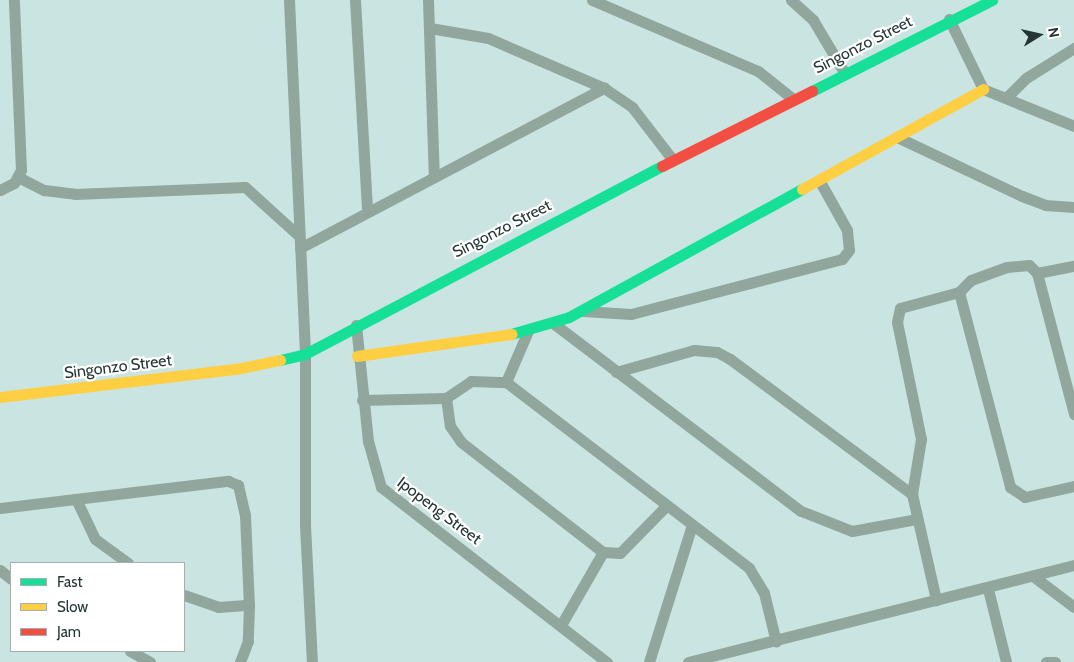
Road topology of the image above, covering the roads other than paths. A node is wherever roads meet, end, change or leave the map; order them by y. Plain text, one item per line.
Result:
1 (14, 0) edge
2 (289, 0) edge
3 (355, 0) edge
4 (428, 0) edge
5 (592, 0) edge
6 (791, 0) edge
7 (992, 0) edge
8 (949, 19) junction
9 (430, 28) junction
10 (1074, 48) edge
11 (844, 72) junction
12 (604, 88) junction
13 (983, 89) junction
14 (1007, 98) junction
15 (793, 99) junction
16 (1074, 126) edge
17 (897, 137) junction
18 (673, 160) junction
19 (434, 176) junction
20 (18, 177) junction
21 (819, 180) junction
22 (0, 190) edge
23 (1074, 207) edge
24 (367, 210) junction
25 (299, 236) junction
26 (300, 248) junction
27 (1074, 266) edge
28 (1037, 274) junction
29 (958, 292) junction
30 (584, 311) junction
31 (553, 322) junction
32 (356, 325) junction
33 (528, 331) junction
34 (306, 354) junction
35 (357, 356) junction
36 (616, 372) junction
37 (506, 382) junction
38 (0, 397) edge
39 (446, 398) junction
40 (362, 400) junction
41 (1074, 414) edge
42 (1074, 486) edge
43 (912, 494) junction
44 (76, 499) junction
45 (666, 506) junction
46 (0, 508) edge
47 (916, 519) junction
48 (692, 525) junction
49 (603, 552) junction
50 (127, 562) edge
51 (1074, 564) edge
52 (0, 570) edge
53 (1033, 576) junction
54 (10, 578) edge
55 (988, 589) junction
56 (185, 595) edge
57 (936, 600) junction
58 (249, 605) junction
59 (1074, 607) edge
60 (561, 625) junction
61 (776, 642) junction
62 (132, 652) edge
63 (150, 662) edge
64 (240, 662) edge
65 (312, 662) edge
66 (607, 662) edge
67 (649, 662) edge
68 (688, 662) edge
69 (1006, 662) edge
70 (1046, 662) edge
71 (1054, 662) edge

1 - 20 street
2 - 25 street
3 - 24 street
4 - 9 street
5 - 15 street
6 - 11 street
7 - 8 street, Singonzo Street
8 - 11 street, Singonzo Street
8 - 13 street
9 - 12 street
9 - 19 street
10 - 14 street
11 - 15 street, Singonzo Street
12 - 18 street
12 - 19 street
13 - 14 street
13 - 17 street
14 - 16 street
15 - 18 street, Singonzo Street
17 - 21 street
17 - 23 street
18 - 32 street, Singonzo Street
19 - 24 street
20 - 22 street
20 - 25 street
21 - 30 street
21 - 30 street
24 - 26 street
25 - 26 street
26 - 34 street
27 - 28 street
28 - 29 street
28 - 41 street
29 - 42 street
29 - 43 street
30 - 31 street
31 - 33 street
31 - 36 street
32 - 34 street, Singonzo Street
32 - 35 street, Ipopeng Street
33 - 35 street
33 - 37 street
34 - 38 street, Singonzo Street
34 - 65 street
35 - 40 street, Ipopeng Street
36 - 43 street
36 - 47 street
37 - 39 street
37 - 45 street
39 - 40 street
39 - 49 street
40 - 60 street, Ipopeng Street
43 - 47 street
44 - 46 street
44 - 50 street
44 - 58 street
45 - 48 street
45 - 49 street
47 - 57 street
48 - 61 street
48 - 67 street
49 - 60 street
51 - 53 street
52 - 54 street
53 - 55 street
53 - 59 street
55 - 57 street
55 - 69 street
56 - 58 street
57 - 61 street
58 - 64 street
60 - 66 street, Ipopeng Street
61 - 68 street
62 - 63 street
70 - 71 street

